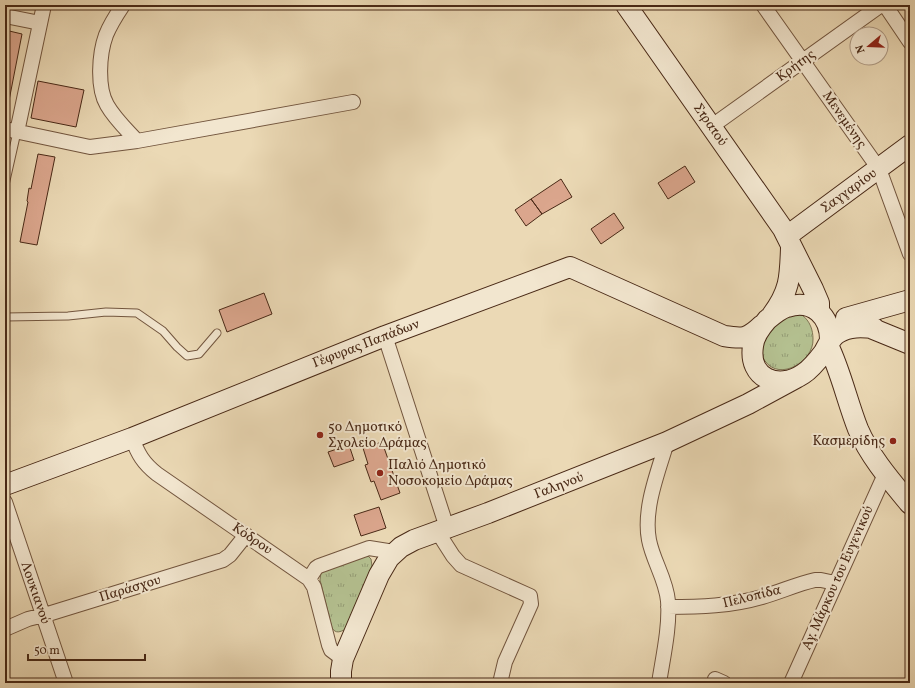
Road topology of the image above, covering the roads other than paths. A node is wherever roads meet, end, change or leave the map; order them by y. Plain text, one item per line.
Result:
1 (44, 5) edge
2 (123, 5) edge
3 (763, 5) edge
4 (881, 5) edge
5 (885, 5) edge
6 (633, 7) edge
7 (5, 16) edge
8 (40, 23) junction
9 (910, 42) edge
10 (803, 61) junction
11 (353, 102) dead end
12 (712, 126) junction
13 (11, 131) edge
14 (137, 141) junction
15 (910, 145) edge
16 (879, 169) junction
17 (5, 185) edge
18 (789, 241) junction
19 (909, 247) edge
20 (910, 300) edge
21 (821, 313) junction
22 (5, 317) edge
23 (846, 318) junction
24 (767, 321) junction
25 (874, 328) junction
26 (218, 332) dead end
27 (386, 336) junction
28 (724, 336) junction
29 (829, 344) junction
30 (910, 344) edge
31 (755, 367) junction
32 (796, 378) junction
33 (748, 404) junction
34 (132, 438) junction
35 (667, 442) junction
36 (886, 474) junction
37 (5, 485) edge
38 (5, 502) edge
39 (910, 504) edge
40 (442, 530) junction
41 (246, 535) junction
42 (394, 552) junction
43 (309, 579) junction
44 (835, 583) junction
45 (668, 606) junction
46 (43, 615) junction
47 (5, 629) edge
48 (343, 660) junction
49 (66, 683) edge
50 (341, 683) edge
51 (500, 683) edge
52 (659, 683) edge
53 (791, 683) edge

1 - 8 street
2 - 14 street
3 - 10 street, Μενεμένης
4 - 10 street, Κρήτης
5 - 9 street
6 - 12 street, Στρατού
7 - 8 street
8 - 13 street
10 - 12 street, Κρήτης
10 - 16 street, Μενεμένης
11 - 14 street
12 - 18 street, Στρατού
13 - 14 street
13 - 17 lane
15 - 16 street, Σαγγαρίου
16 - 18 street, Σαγγαρίου
16 - 19 street, Μενεμένης
18 - 21 street, Στρατού
18 - 24 street
20 - 23 street
21 - 23 street
21 - 24 street
21 - 29 street
22 - 26 lane
23 - 25 street
24 - 28 street, Γέφυρας Παπάδων
24 - 31 street
25 - 29 street
25 - 30 street
27 - 28 street, Γέφυρας Παπάδων
27 - 34 street, Γέφυρας Παπάδων
27 - 40 street
28 - 31 street, Γέφυρας Παπάδων
29 - 32 street
29 - 36 street
31 - 32 street
31 - 33 street
32 - 33 street, Γαληνού
33 - 35 street, Γαληνού
34 - 37 street, Γέφυρας Παπάδων
34 - 41 street, Κόδρου
35 - 40 street, Γαληνού
35 - 45 street
36 - 39 street
36 - 44 street, Αγ. Μάρκου του Ευγενικού
38 - 46 street, Λουκιανού
40 - 42 street, Γαληνού
40 - 51 street
41 - 43 street, Κόδρου
41 - 46 street, Παράσχου
42 - 43 street
42 - 48 street, Γαληνού
43 - 48 street
44 - 45 street, Πελοπίδα
44 - 53 street, Αγ. Μάρκου του Ευγενικού
45 - 52 street
46 - 47 street, Παράσχου
46 - 49 street, Λουκιανού
48 - 50 street

